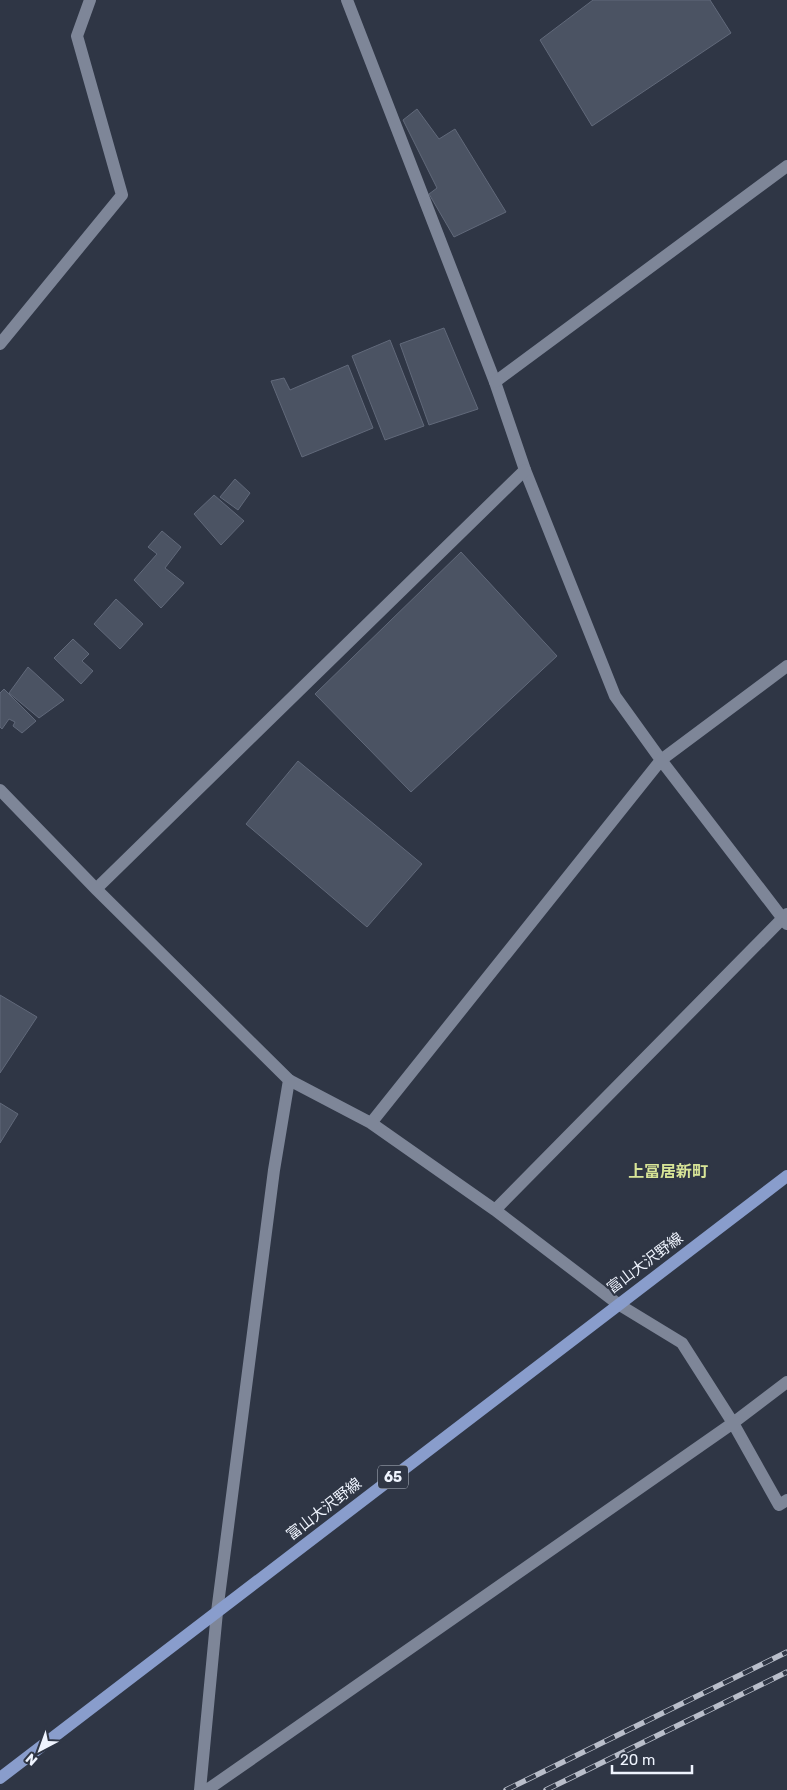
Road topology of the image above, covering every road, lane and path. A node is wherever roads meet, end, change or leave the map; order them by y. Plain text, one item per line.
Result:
1 (90, 0) edge
2 (347, 0) edge
3 (787, 166) edge
4 (0, 344) edge
5 (495, 382) junction
6 (525, 470) junction
7 (787, 666) edge
8 (661, 760) junction
9 (0, 790) edge
10 (96, 889) junction
11 (785, 919) edge
12 (290, 1080) junction
13 (371, 1123) junction
14 (787, 1176) edge
15 (495, 1210) junction
16 (618, 1304) junction
17 (787, 1382) edge
18 (733, 1423) junction
19 (787, 1500) edge
20 (217, 1612) junction
21 (0, 1778) edge
22 (200, 1790) edge
23 (207, 1790) edge

1 - 4 street
2 - 5 street
3 - 5 street
5 - 6 street
6 - 8 street
6 - 10 street
7 - 8 street
8 - 11 street
8 - 13 street
9 - 10 street
10 - 12 street
11 - 15 street
12 - 13 street
12 - 20 street
13 - 15 street
14 - 16 main road, 富山大沢野線 / 65
15 - 16 street
16 - 18 street
16 - 20 main road, 富山大沢野線 / 65
17 - 18 street
18 - 19 street
18 - 23 street
20 - 21 main road, 富山大沢野線 / 65
20 - 22 street

